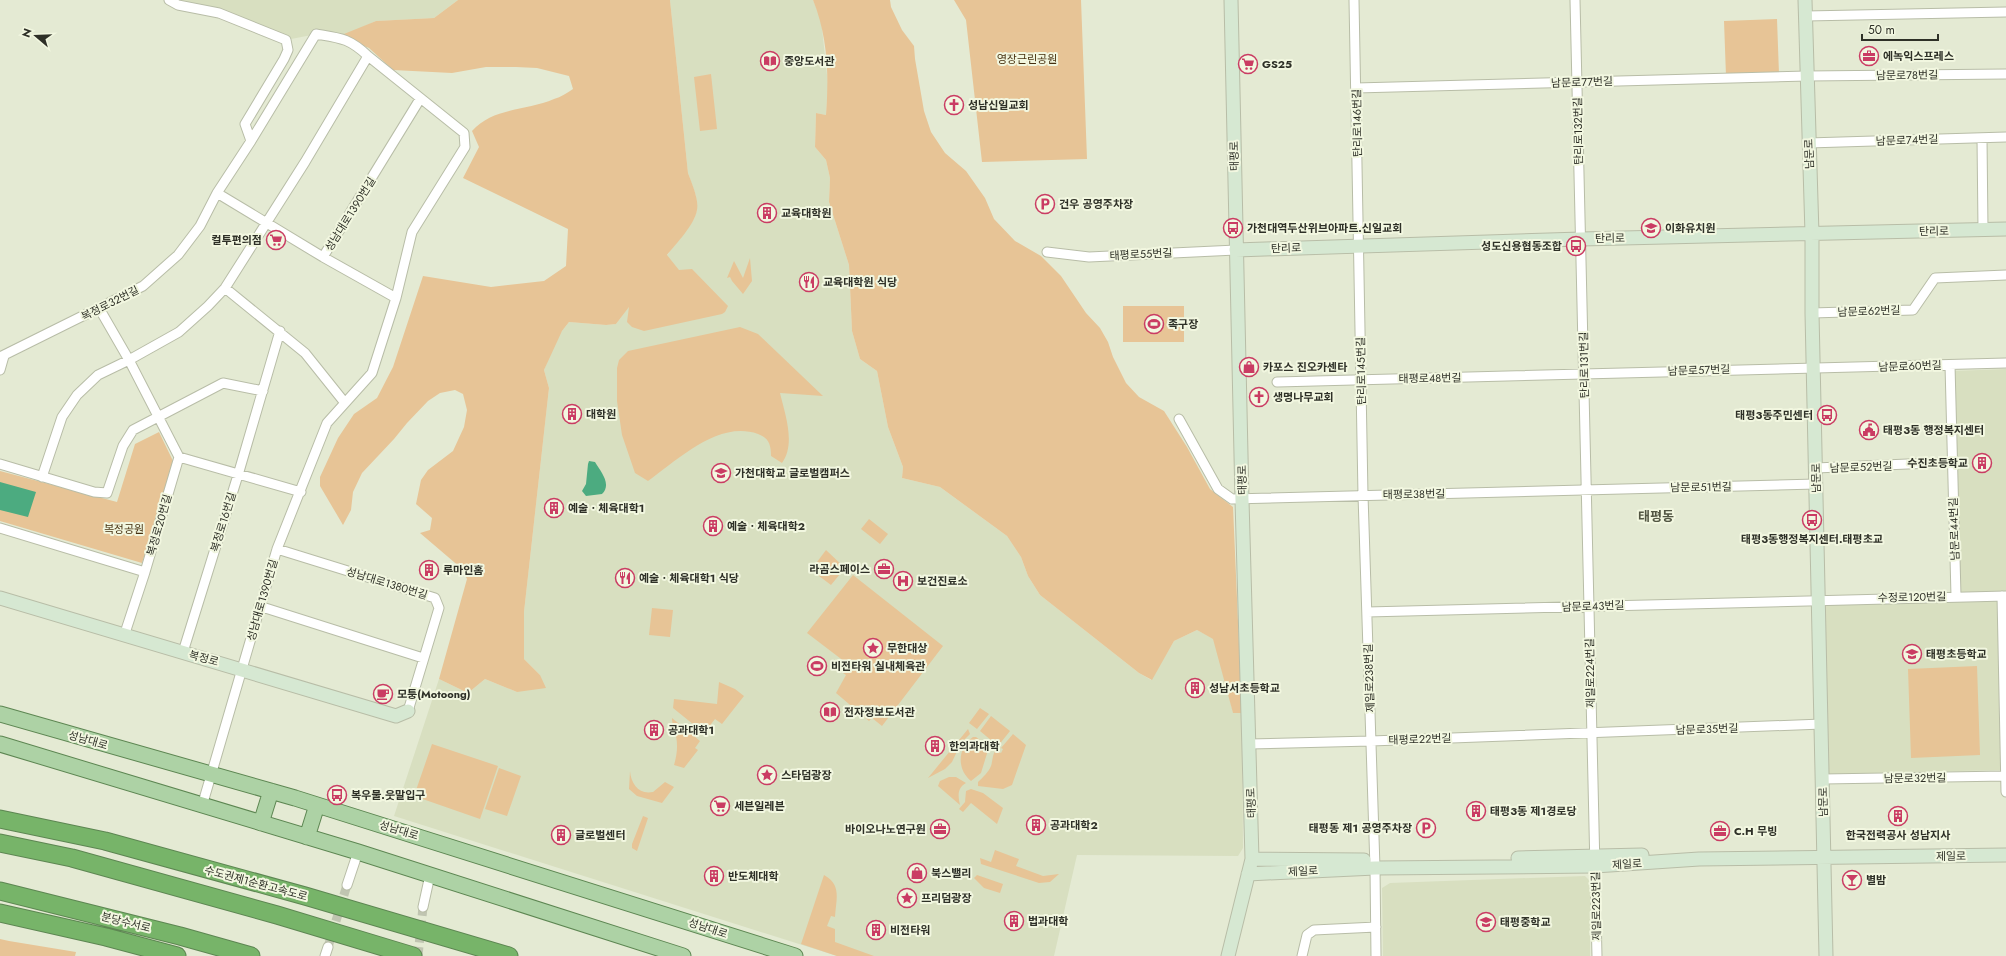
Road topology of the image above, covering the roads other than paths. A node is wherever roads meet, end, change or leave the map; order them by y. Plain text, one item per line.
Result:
1 (169, 0) edge
2 (1231, 0) edge
3 (1354, 0) edge
4 (1575, 0) edge
5 (1805, 0) edge
6 (2006, 12) edge
7 (1806, 16) junction
8 (316, 34) joint
9 (368, 56) junction
10 (2006, 74) edge
11 (1807, 76) junction
12 (1577, 82) junction
13 (1356, 88) junction
14 (420, 99) junction
15 (2006, 137) edge
16 (1982, 138) junction
17 (251, 141) junction
18 (1808, 143) junction
19 (217, 193) junction
20 (266, 223) junction
21 (1984, 229) junction
22 (2006, 229) edge
23 (1812, 234) junction
24 (1581, 239) junction
25 (1359, 246) junction
26 (1236, 250) junction
27 (1047, 252) dead end
28 (323, 257) junction
29 (2006, 275) edge
30 (225, 288) junction
31 (396, 298) junction
32 (99, 308) junction
33 (1812, 313) junction
34 (280, 331) junction
35 (2, 357) edge
36 (129, 360) junction
37 (2006, 363) edge
38 (1950, 365) junction
39 (1814, 368) junction
40 (0, 370) edge
41 (1584, 374) junction
42 (1362, 380) junction
43 (1277, 382) dead end
44 (263, 391) junction
45 (345, 403) junction
46 (158, 416) junction
47 (1179, 419) dead end
48 (179, 457) junction
49 (1953, 462) junction
50 (0, 464) edge
51 (1816, 468) junction
52 (238, 475) junction
53 (42, 477) junction
54 (1816, 484) junction
55 (1586, 491) junction
56 (301, 492) junction
57 (1363, 496) junction
58 (1242, 500) junction
59 (0, 528) edge
60 (277, 549) junction
61 (145, 572) junction
62 (1956, 596) junction
63 (2004, 596) edge
64 (0, 598) edge
65 (1819, 600) junction
66 (259, 606) junction
67 (1589, 606) junction
68 (1367, 612) junction
69 (124, 636) junction
70 (183, 652) junction
71 (423, 658) junction
72 (242, 669) junction
73 (408, 711) joint
74 (0, 714) edge
75 (2005, 721) edge
76 (1822, 724) junction
77 (1592, 733) junction
78 (1371, 741) junction
79 (0, 744) edge
80 (1249, 744) junction
81 (212, 775) junction
82 (2006, 776) edge
83 (1823, 779) junction
84 (271, 792) junction
85 (2006, 792) edge
86 (317, 805) junction
87 (202, 806) junction
88 (0, 819) edge
89 (261, 823) junction
90 (307, 837) junction
91 (0, 843) edge
92 (2006, 850) edge
93 (358, 852) junction
94 (1824, 854) junction
95 (2006, 855) edge
96 (1252, 859) junction
97 (1595, 861) junction
98 (1374, 864) junction
99 (1248, 874) junction
100 (430, 875) junction
101 (347, 885) tunnel mouth
102 (0, 890) edge
103 (423, 907) tunnel mouth
104 (0, 913) edge
105 (1376, 927) junction
106 (177, 956) edge
107 (251, 956) edge
108 (413, 956) edge
109 (509, 956) edge
110 (683, 956) edge
111 (795, 956) edge
112 (1228, 956) edge
113 (1302, 956) edge
114 (1376, 956) edge
115 (1597, 956) edge
116 (1826, 956) edge

1 - 17 street
2 - 26 main road, 태평로
3 - 13 street, 탄리로146번길
4 - 12 street, 탄리로132번길
5 - 7 main road, 남문로
6 - 7 street
7 - 11 main road, 남문로
8 - 9 street, 성남대로1390번길
8 - 17 street, 복정로32번길
9 - 14 street, 성남대로1390번길
9 - 20 street
10 - 11 street, 남문로78번길
11 - 12 street, 남문로77번길
11 - 18 main road, 남문로
12 - 13 street, 남문로77번길
12 - 24 street, 탄리로132번길
13 - 25 street, 탄리로146번길
14 - 28 street, 성남대로1390번길
14 - 31 street, 성남대로1390번길
15 - 16 street, 남문로74번길
16 - 18 street, 남문로74번길
16 - 21 street
17 - 19 street, 복정로32번길
18 - 23 main road, 남문로
19 - 20 street
19 - 32 street, 복정로32번길
20 - 28 street
20 - 30 street
21 - 22 main road, 탄리로
21 - 23 main road, 탄리로
23 - 24 main road, 탄리로
23 - 33 main road, 남문로
24 - 25 main road, 탄리로
24 - 41 street, 탄리로131번길
25 - 26 main road, 탄리로
25 - 42 street, 탄리로145번길
26 - 27 street, 태평로55번길
26 - 58 main road, 태평로
28 - 31 street, 성남대로1390번길
29 - 33 street, 남문로62번길
30 - 34 street
30 - 36 street
31 - 45 street, 성남대로1390번길
32 - 35 street, 복정로32번길
32 - 36 street
33 - 39 main road, 남문로
34 - 44 street, 복정로16번길
34 - 45 street
35 - 40 street, 복정로32번길
36 - 46 street
36 - 53 street
37 - 38 street, 남문로60번길
38 - 39 street, 남문로60번길
38 - 49 street
39 - 41 street, 남문로57번길
39 - 51 main road, 남문로
41 - 42 street, 태평로48번길
41 - 55 street, 탄리로131번길
42 - 43 street, 태평로48번길
42 - 57 street, 탄리로145번길
44 - 46 street
44 - 52 street, 복정로16번길
45 - 56 street, 성남대로1390번길
46 - 48 street
46 - 53 street
47 - 58 street
48 - 52 street
48 - 61 street, 복정로20번길
49 - 51 street, 남문로52번길
49 - 62 street, 남문로44번길
50 - 53 street
51 - 54 main road, 남문로
52 - 56 street
52 - 70 street, 복정로16번길
54 - 55 street, 남문로51번길
54 - 65 main road, 남문로
55 - 57 street, 태평로38번길
55 - 67 street, 제일로224번길
56 - 60 street, 성남대로1390번길
57 - 58 street, 태평로38번길
57 - 68 street, 제일로238번길
58 - 80 main road, 태평로
59 - 61 street
60 - 66 street, 성남대로1390번길
60 - 71 street, 성남대로1380번길
61 - 69 street, 복정로20번길
62 - 63 street, 수정로120번길
62 - 65 street, 수정로120번길
63 - 75 street
64 - 69 main road, 복정로
65 - 67 street, 남문로43번길
65 - 76 main road, 남문로
66 - 71 street
66 - 72 street, 성남대로1390번길
67 - 68 street, 남문로43번길
67 - 77 street, 제일로224번길
68 - 78 street, 제일로238번길
69 - 70 main road, 복정로
70 - 72 main road, 복정로
71 - 73 street, 성남대로1380번길
72 - 73 main road, 복정로
72 - 81 street, 성남대로1390번길
74 - 81 main road, 성남대로
75 - 82 street
76 - 77 street, 남문로35번길
76 - 83 main road, 남문로
77 - 78 street, 태평로22번길
77 - 97 street, 제일로224번길
78 - 80 street, 태평로22번길
78 - 98 street, 제일로238번길
79 - 87 main road
80 - 96 main road, 태평로
81 - 84 main road, 성남대로
81 - 87 street, 성남대로1390번길
82 - 83 street, 남문로32번길
82 - 85 street
83 - 94 main road, 남문로
84 - 86 main road, 성남대로
84 - 89 main road
86 - 90 main road
86 - 111 main road, 성남대로
87 - 89 main road
88 - 109 highway, 수도권제1순환고속도로
89 - 90 main road
90 - 93 main road
91 - 108 highway
92 - 94 main road, 제일로
93 - 100 main road
93 - 101 street
94 - 95 main road, 제일로
94 - 97 main road, 제일로
94 - 116 main road, 남문로
96 - 98 main road, 제일로
96 - 99 main road, 태평로
97 - 98 main road, 제일로
97 - 115 street, 제일로223번길
98 - 99 main road, 제일로
98 - 105 street, 제일로238번길
99 - 112 main road, 태평로
100 - 103 street
100 - 110 main road
102 - 107 highway, 분당수서로
104 - 106 highway, 분당수서로
105 - 113 street
105 - 114 street, 제일로238번길

